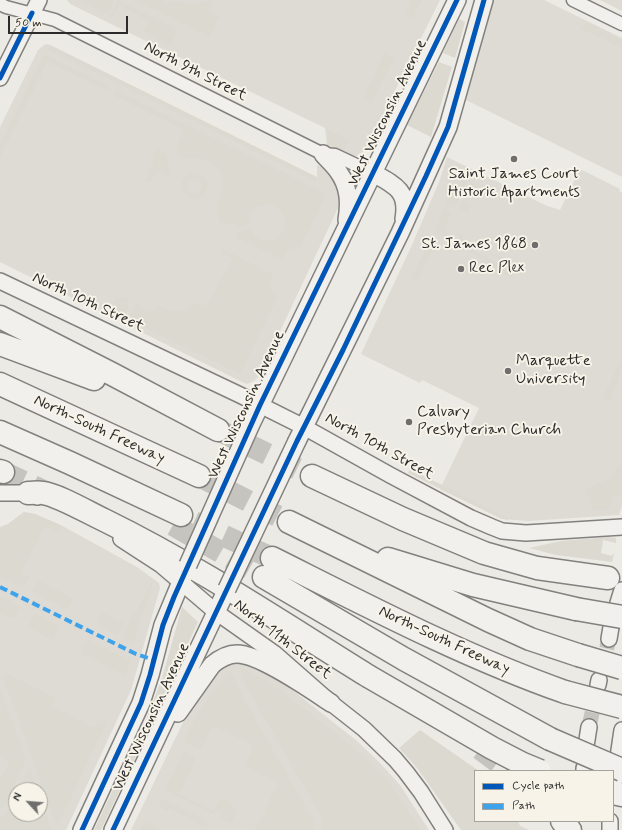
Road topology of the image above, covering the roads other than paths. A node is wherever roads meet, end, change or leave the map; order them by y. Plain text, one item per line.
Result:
1 (457, 0) edge
2 (484, 0) edge
3 (573, 0) edge
4 (0, 4) edge
5 (35, 7) edge
6 (622, 24) edge
7 (0, 78) edge
8 (323, 154) junction
9 (373, 173) junction
10 (400, 233) junction
11 (344, 234) junction
12 (0, 281) edge
13 (0, 317) edge
14 (0, 344) edge
15 (0, 384) edge
16 (260, 405) junction
17 (0, 432) edge
18 (301, 434) junction
19 (198, 476) tunnel mouth
20 (312, 476) tunnel mouth
21 (1, 479) edge
22 (28, 494) joint
23 (177, 520) tunnel mouth
24 (622, 527) edge
25 (184, 573) junction
26 (227, 589) junction
27 (616, 608) edge
28 (216, 612) junction
29 (622, 668) edge
30 (332, 703) junction
31 (622, 707) edge
32 (589, 728) tunnel mouth
33 (622, 730) edge
34 (586, 746) dead end
35 (538, 770) edge
36 (622, 770) edge
37 (140, 772) junction
38 (614, 785) edge
39 (563, 822) edge
40 (82, 830) edge
41 (113, 830) edge
42 (445, 830) edge
43 (570, 830) edge

1 - 9 main road, West Wisconsin Avenue
2 - 10 main road, West Wisconsin Avenue
3 - 6 street
4 - 5 street, North 9th Street
5 - 7 street
5 - 8 street, North 9th Street
8 - 9 street, North 9th Street
8 - 11 main road
9 - 10 main road
9 - 11 main road, West Wisconsin Avenue
10 - 18 main road, West Wisconsin Avenue
11 - 16 main road, West Wisconsin Avenue
12 - 16 street, North 10th Street
13 - 14 highway
15 - 19 highway, North-South Freeway
16 - 18 street, North 10th Street
16 - 25 main road, West Wisconsin Avenue, bridge
17 - 23 highway
18 - 24 street, North 10th Street
18 - 26 main road, West Wisconsin Avenue, bridge
20 - 27 highway
21 - 22 street
22 - 25 highway
25 - 26 highway
25 - 28 street, North 11th Street
25 - 40 main road, West Wisconsin Avenue
26 - 28 main road, West Wisconsin Avenue
26 - 35 highway, bridge
27 - 29 highway, bridge
28 - 30 street, North 11th Street
28 - 37 main road, West Wisconsin Avenue
30 - 37 main road
30 - 42 street, North 11th Street
31 - 36 highway, North-South Freeway, bridge
32 - 34 street
33 - 38 street
37 - 41 main road, West Wisconsin Avenue
39 - 43 highway

